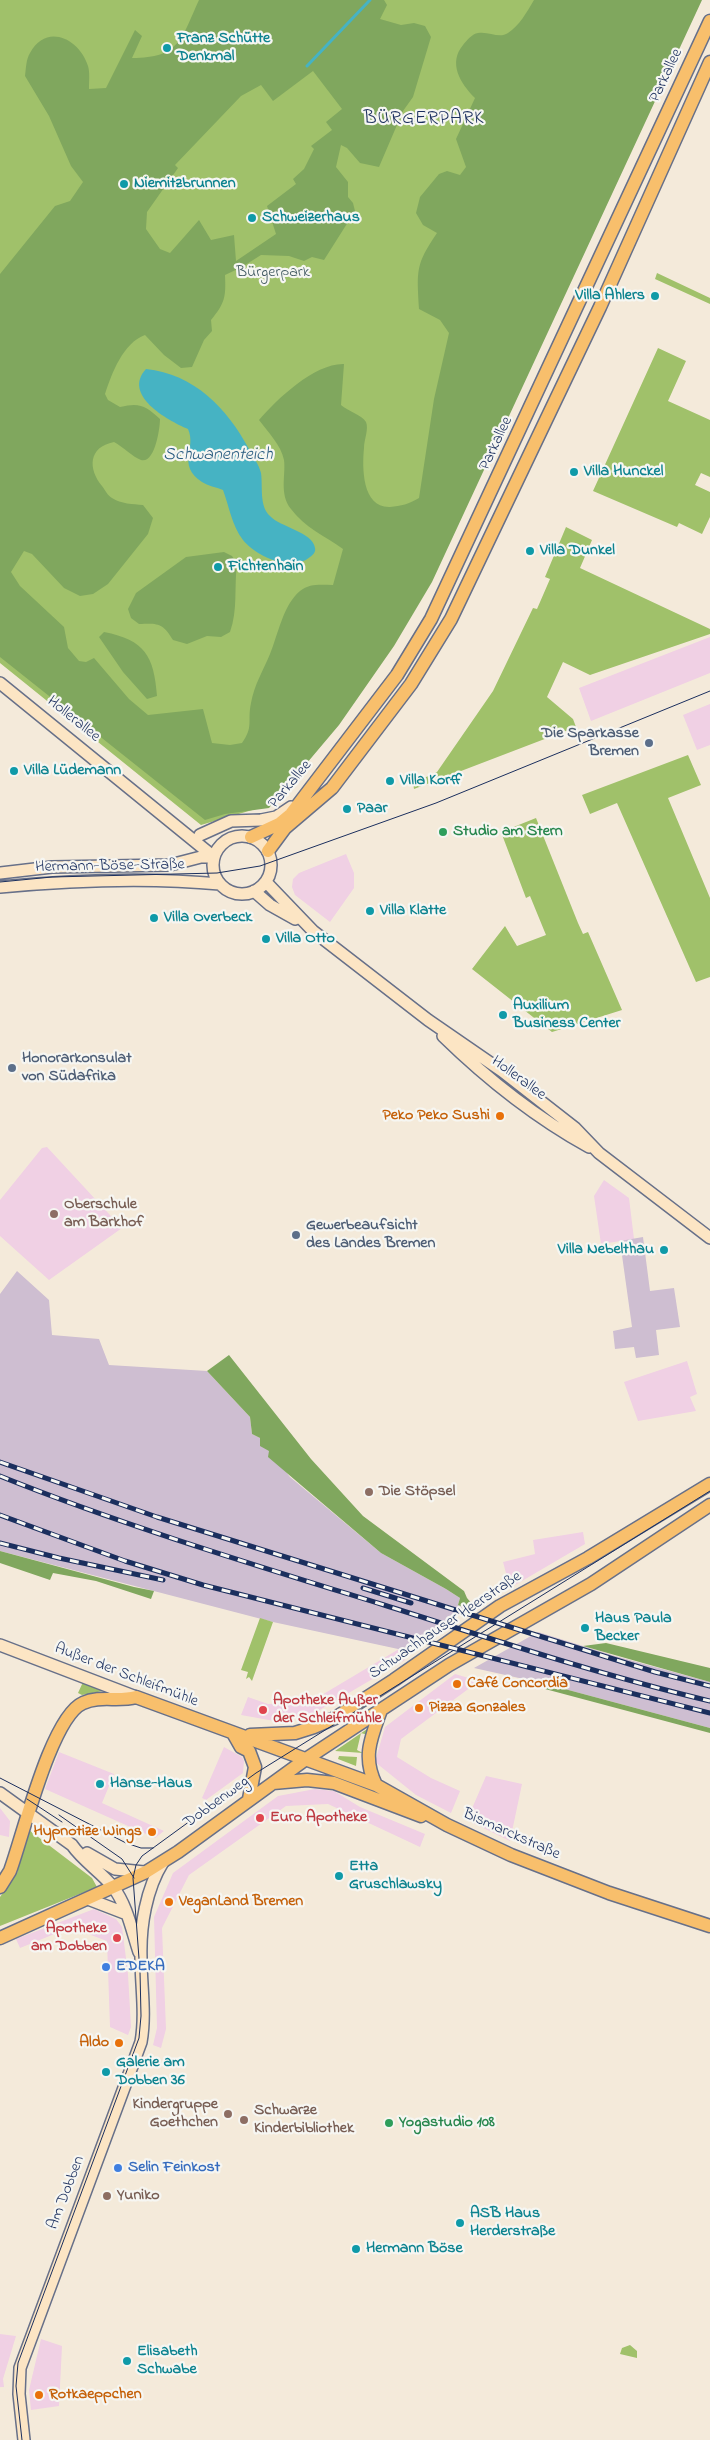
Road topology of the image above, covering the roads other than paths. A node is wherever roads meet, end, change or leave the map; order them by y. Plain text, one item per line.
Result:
1 (710, 21) edge
2 (710, 62) edge
3 (0, 683) edge
4 (298, 804) junction
5 (172, 821) junction
6 (200, 835) junction
7 (251, 836) junction
8 (224, 841) junction
9 (268, 851) junction
10 (214, 857) junction
11 (0, 872) edge
12 (266, 882) junction
13 (220, 884) junction
14 (0, 887) edge
15 (254, 891) junction
16 (306, 925) junction
17 (710, 1238) edge
18 (710, 1484) edge
19 (710, 1505) edge
20 (0, 1645) edge
21 (136, 1697) junction
22 (382, 1710) junction
23 (302, 1731) joint
24 (236, 1734) junction
25 (306, 1758) junction
26 (272, 1783) junction
27 (376, 1786) junction
28 (0, 1793) edge
29 (249, 1799) junction
30 (29, 1813) junction
31 (447, 1825) junction
32 (72, 1845) junction
33 (163, 1862) junction
34 (146, 1872) junction
35 (0, 1887) edge
36 (113, 1888) junction
37 (88, 1899) junction
38 (127, 1914) junction
39 (710, 1926) edge
40 (0, 1938) edge
41 (140, 1956) junction
42 (24, 2440) edge

1 - 4 main road, Parkallee
2 - 9 main road, Parkallee
3 - 5 main road, Hollerallee
4 - 6 main road
4 - 7 main road, Parkallee
5 - 6 main road, Hollerallee
5 - 10 main road, Hollerallee
6 - 8 main road, Hollerallee
7 - 8 main road
7 - 9 main road
8 - 10 main road
9 - 12 main road
10 - 11 main road, Hermann-Böse-Straße
10 - 13 main road
12 - 15 main road
12 - 16 main road, Hollerallee
13 - 14 main road, Hermann-Böse-Straße
13 - 15 main road
15 - 16 main road, Hollerallee
16 - 17 main road, Hollerallee
18 - 23 main road, Schwachhauser Heerstraße
19 - 22 main road, Schwachhauser Heerstraße
20 - 21 main road, Außer der Schleifmühle
21 - 24 main road, Außer der Schleifmühle
21 - 30 main road
22 - 25 main road, Schwachhauser Heerstraße
22 - 27 main road
23 - 24 main road, Außer der Schleifmühle
24 - 25 main road, Außer der Schleifmühle
24 - 29 main road
25 - 26 main road, Dobbenweg
25 - 27 main road, Bismarckstraße
26 - 29 main road, Dobbenweg
26 - 31 main road
27 - 31 main road, Bismarckstraße
28 - 30 main road, Am Dobben
29 - 33 main road, Dobbenweg
30 - 32 main road, Am Dobben
30 - 35 main road
31 - 39 main road, Bismarckstraße
32 - 34 main road
32 - 36 main road, Am Dobben
33 - 34 main road, Dobbenweg
33 - 41 main road, Am Dobben
34 - 36 main road, Dobbenweg
36 - 37 main road, Dobbenweg
36 - 38 main road, Am Dobben
37 - 38 main road
37 - 40 main road, Dobbenweg
38 - 41 main road, Am Dobben
41 - 42 main road, Am Dobben

